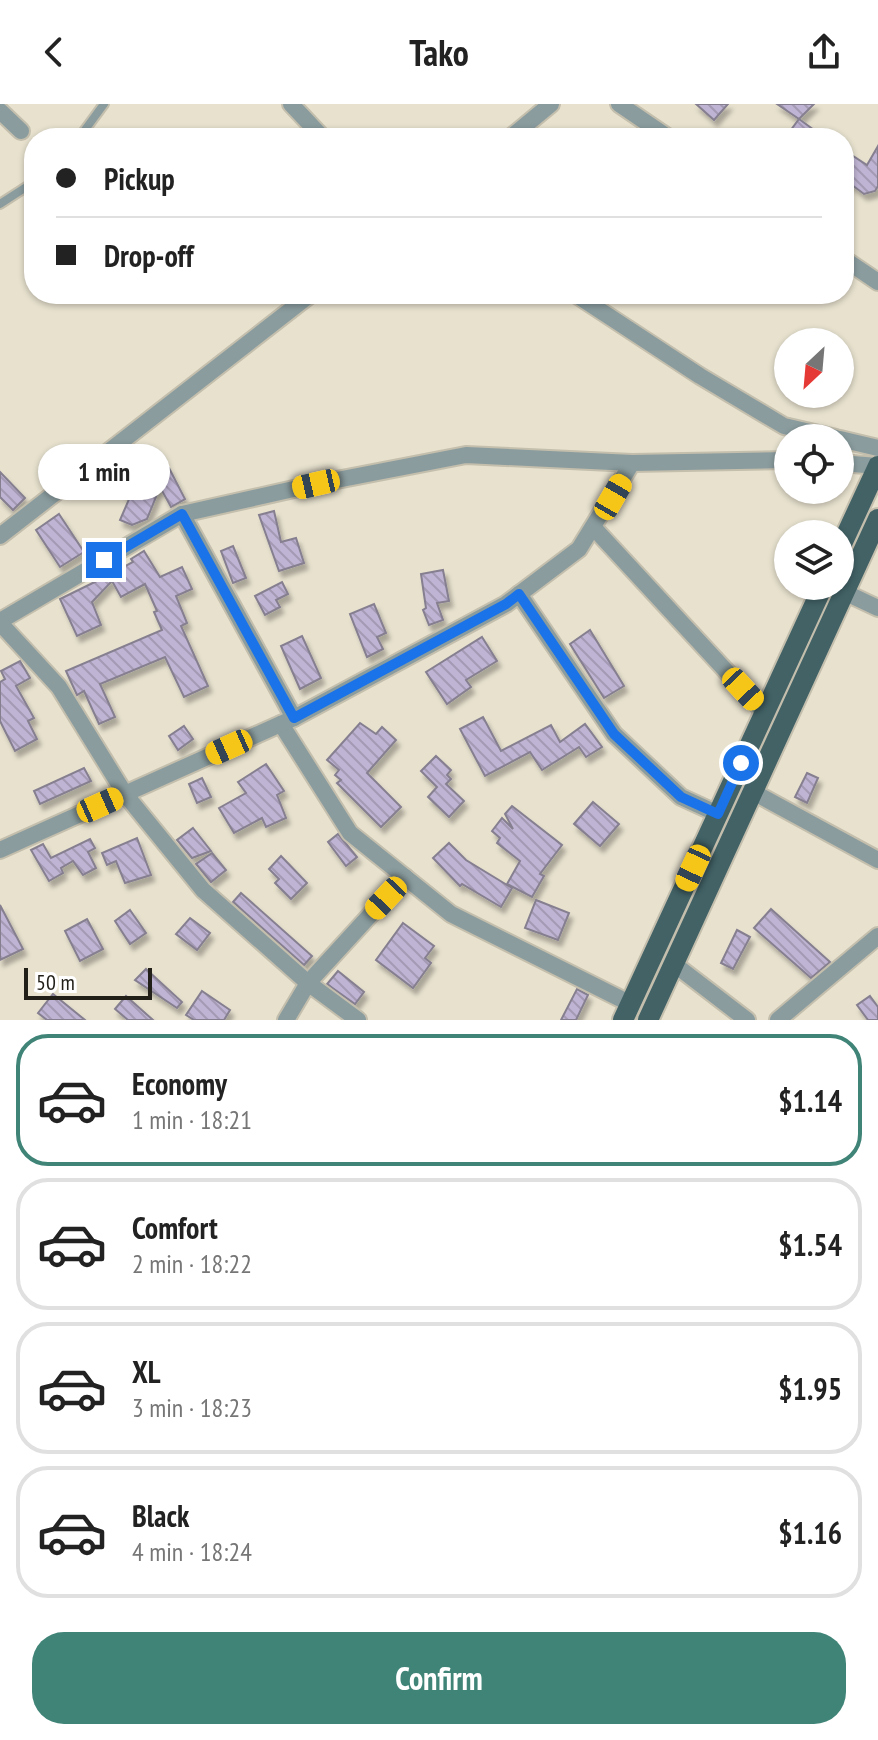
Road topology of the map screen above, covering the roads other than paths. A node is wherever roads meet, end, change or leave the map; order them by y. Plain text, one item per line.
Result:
1 (104, 104) edge
2 (291, 104) edge
3 (551, 104) edge
4 (619, 104) edge
5 (0, 111) edge
6 (86, 128) edge
7 (314, 128) edge
8 (522, 128) edge
9 (654, 128) edge
10 (21, 131) dead end
11 (24, 188) edge
12 (0, 204) edge
13 (854, 266) edge
14 (878, 282) edge
15 (298, 304) edge
16 (590, 304) edge
17 (781, 424) edge
18 (854, 442) edge
19 (878, 448) edge
20 (774, 460) edge
21 (632, 463) junction
22 (854, 464) edge
23 (878, 466) edge
24 (182, 514) junction
25 (878, 519) edge
26 (853, 520) edge
27 (593, 527) junction
28 (0, 536) edge
29 (854, 571) edge
30 (519, 594) junction
31 (854, 597) edge
32 (817, 600) edge
33 (840, 600) edge
34 (878, 608) edge
35 (0, 622) edge
36 (765, 713) junction
37 (288, 721) junction
38 (753, 792) junction
39 (125, 794) junction
40 (718, 814) junction
41 (0, 850) edge
42 (878, 860) edge
43 (405, 877) junction
44 (878, 936) edge
45 (674, 964) junction
46 (308, 983) junction
47 (627, 1012) edge
48 (286, 1020) edge
49 (358, 1020) edge
50 (648, 1020) edge
51 (747, 1020) edge
52 (778, 1020) edge

1 - 6 lane
2 - 7 street
3 - 8 street
4 - 9 street
5 - 10 street
11 - 12 lane
13 - 14 street
15 - 28 street
16 - 17 street
18 - 19 street
20 - 21 street
21 - 24 street
21 - 27 street
22 - 23 street
23 - 26 main road
24 - 35 street
24 - 37 street
25 - 29 main road
27 - 30 street
27 - 36 street
30 - 37 street
30 - 40 street
31 - 34 street
32 - 36 main road
33 - 38 main road
35 - 39 street
36 - 40 main road
37 - 39 street
37 - 43 street
38 - 42 street
38 - 45 main road
39 - 41 street
39 - 46 street
40 - 47 main road
43 - 46 street
43 - 47 street
44 - 52 street
45 - 50 main road
45 - 51 street
46 - 48 street
46 - 49 street

